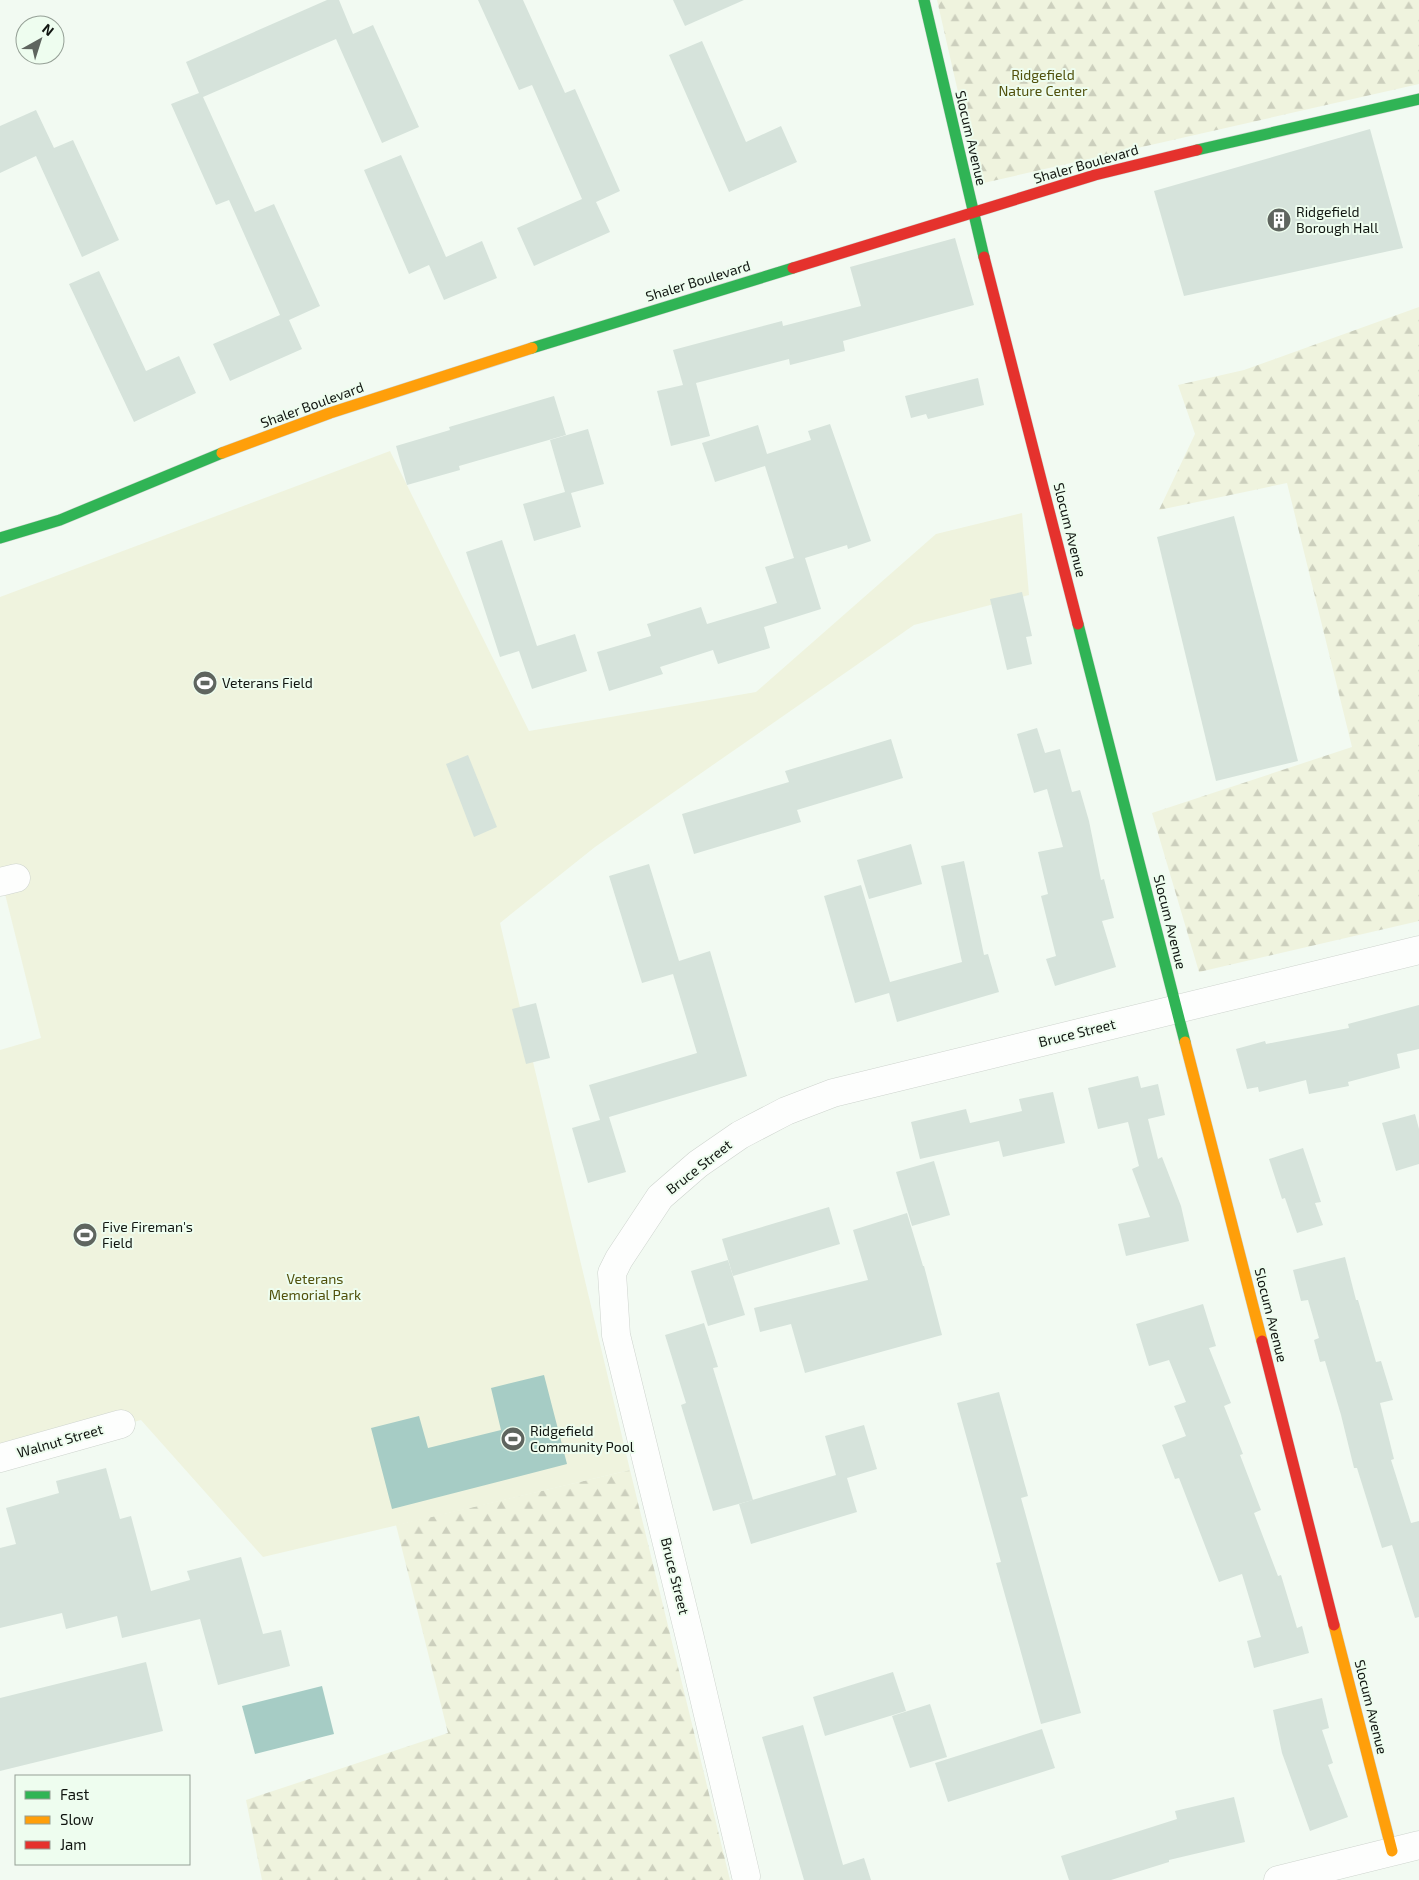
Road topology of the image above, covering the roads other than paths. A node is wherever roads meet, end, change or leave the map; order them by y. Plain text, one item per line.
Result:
1 (924, 0) edge
2 (1419, 99) edge
3 (973, 212) junction
4 (0, 538) edge
5 (1419, 950) edge
6 (1177, 1009) junction
7 (121, 1424) dead end
8 (0, 1458) edge
9 (1419, 1845) edge
10 (1392, 1851) junction
11 (746, 1876) dead end
12 (1278, 1880) edge

1 - 3 street, Slocum Avenue
2 - 3 street, Shaler Boulevard
3 - 4 street, Shaler Boulevard
3 - 6 street, Slocum Avenue
5 - 6 street, Bruce Street
6 - 10 street, Slocum Avenue
6 - 11 street, Bruce Street
7 - 8 street, Walnut Street
9 - 10 street
10 - 12 street

